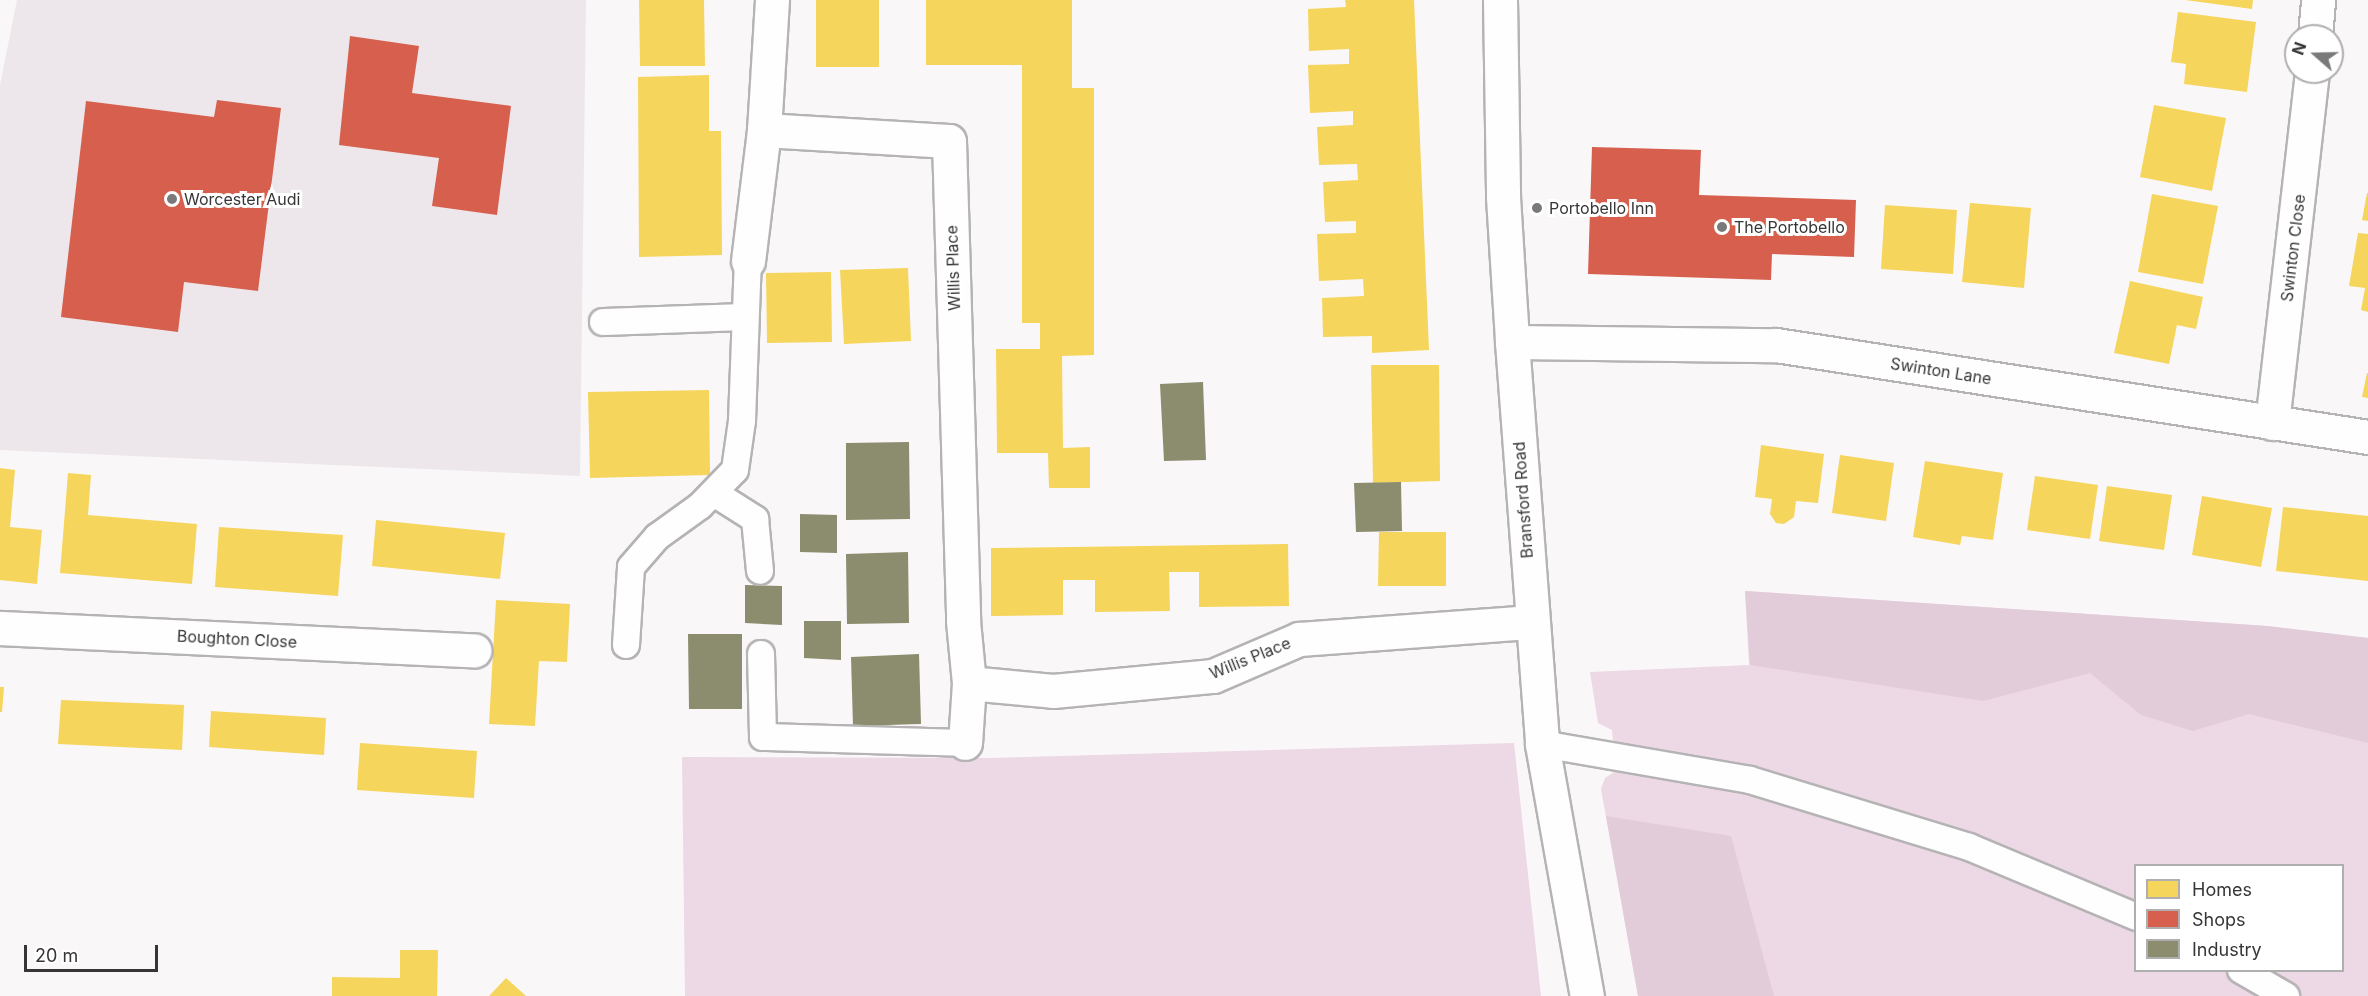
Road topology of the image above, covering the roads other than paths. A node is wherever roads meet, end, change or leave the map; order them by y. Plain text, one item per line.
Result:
1 (772, 0) edge
2 (1500, 0) edge
3 (2318, 0) edge
4 (2316, 24) edge
5 (2311, 84) edge
6 (764, 130) junction
7 (748, 261) joint
8 (745, 317) junction
9 (603, 322) dead end
10 (1512, 342) junction
11 (2272, 423) junction
12 (2368, 438) edge
13 (714, 492) junction
14 (760, 571) dead end
15 (1532, 622) junction
16 (0, 628) edge
17 (626, 645) dead end
18 (474, 650) dead end
19 (761, 654) dead end
20 (969, 683) junction
21 (965, 743) joint
22 (1542, 744) junction
23 (2134, 916) edge
24 (2244, 972) edge
25 (1587, 996) edge
26 (2286, 996) edge

1 - 6 street
2 - 10 street, Bransford Road
3 - 4 street
5 - 11 street, Swinton Close
6 - 7 street
6 - 20 street, Willis Place
7 - 8 lane
8 - 9 lane
8 - 13 lane
10 - 11 street, Swinton Lane
10 - 15 street, Bransford Road
11 - 12 street, Swinton Lane
13 - 14 lane
13 - 17 lane
15 - 20 street, Willis Place
15 - 22 street, Bransford Road
16 - 18 street, Boughton Close
19 - 21 lane
20 - 21 street, Willis Place
22 - 23 lane
22 - 25 street, Bransford Road
24 - 26 lane

